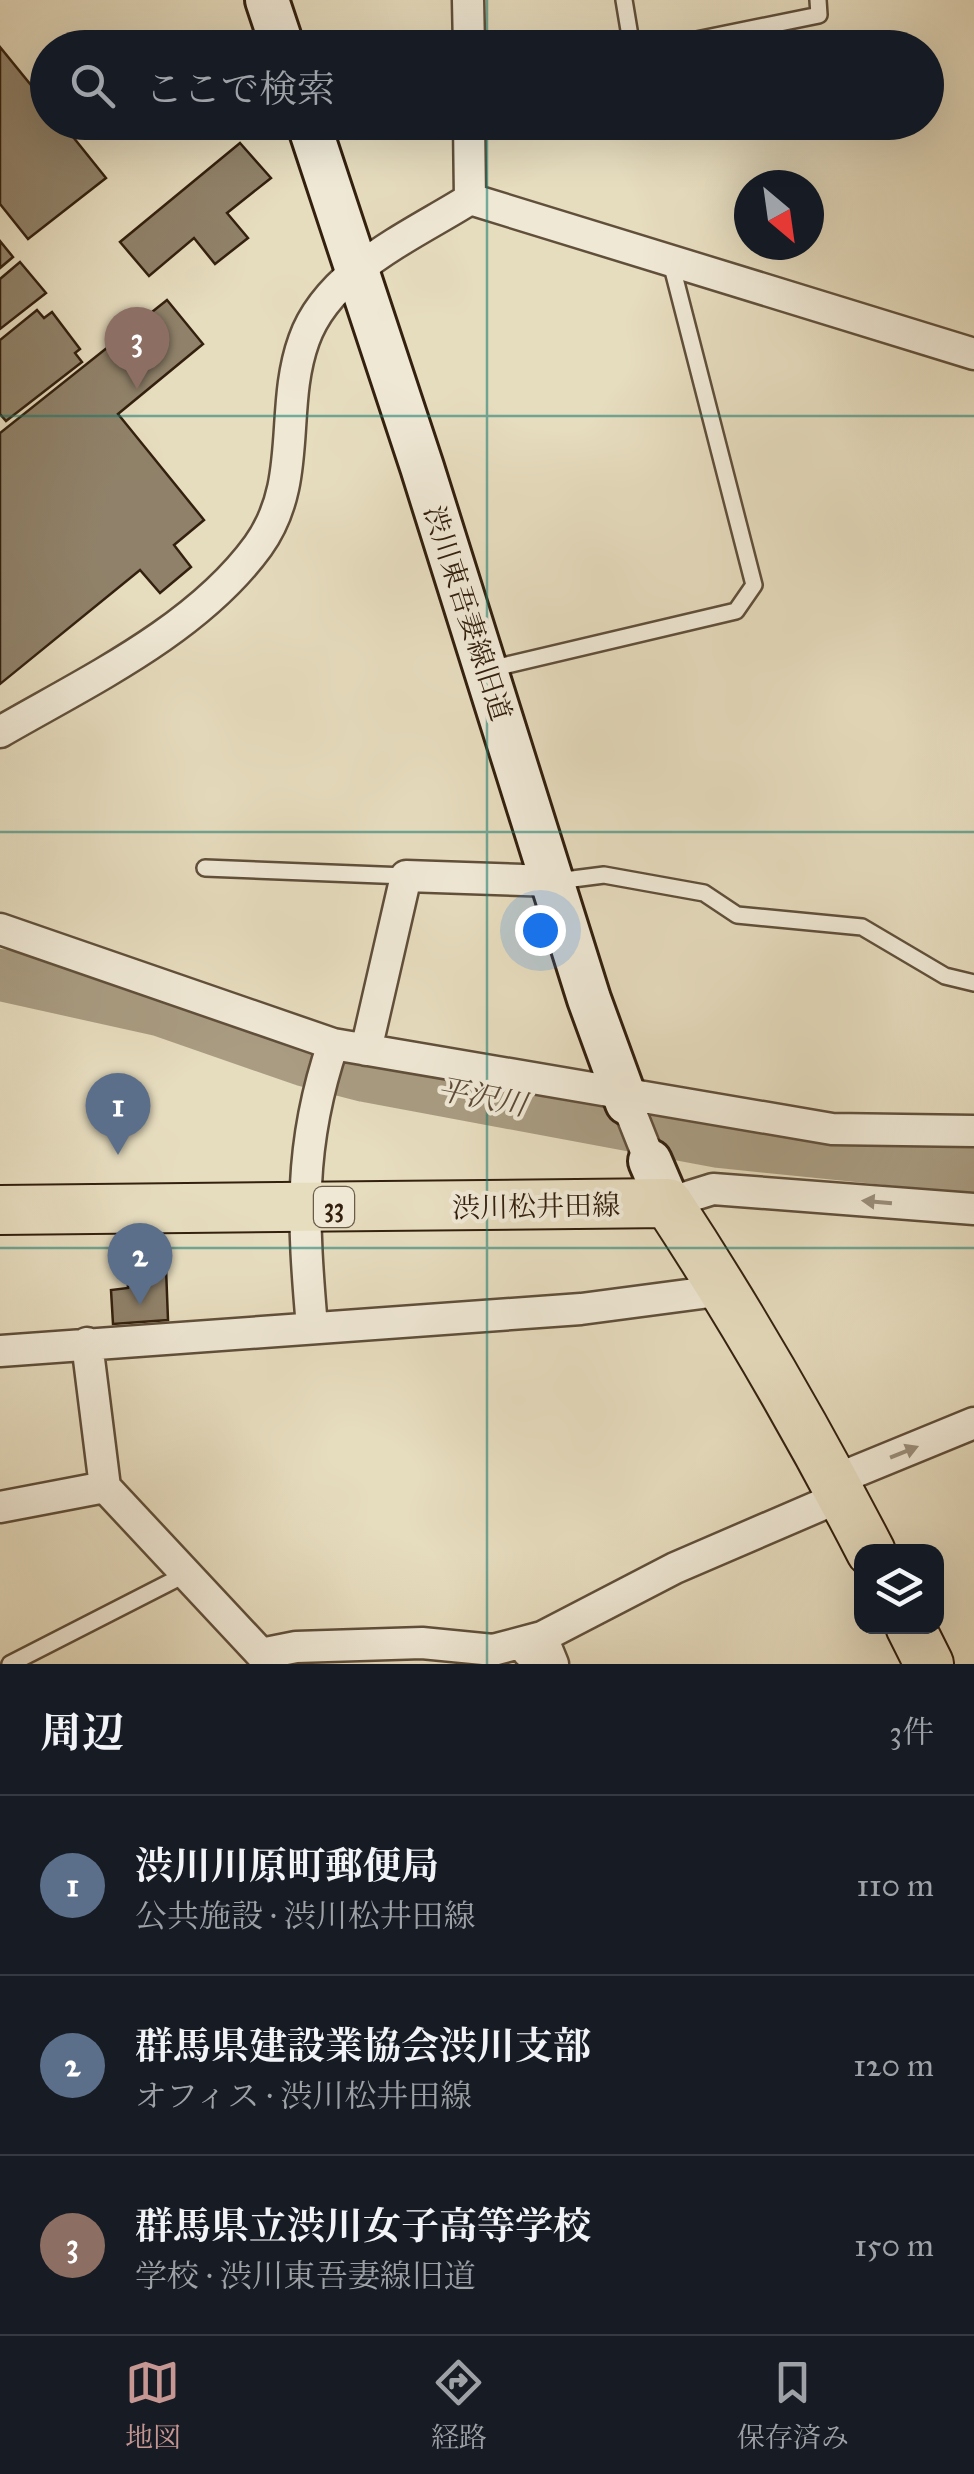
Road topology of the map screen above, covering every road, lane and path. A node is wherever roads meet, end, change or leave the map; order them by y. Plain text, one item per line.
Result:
1 (267, 0) edge
2 (468, 0) edge
3 (624, 0) edge
4 (818, 0) edge
5 (277, 30) edge
6 (469, 30) edge
7 (629, 30) edge
8 (746, 30) edge
9 (314, 140) edge
10 (469, 140) edge
11 (470, 200) junction
12 (670, 258) junction
13 (355, 272) junction
14 (974, 354) edge
15 (486, 670) junction
16 (0, 732) edge
17 (204, 868) dead end
18 (406, 876) junction
19 (553, 881) junction
20 (0, 929) edge
21 (974, 982) edge
22 (331, 1049) junction
23 (366, 1050) junction
24 (625, 1096) junction
25 (974, 1131) edge
26 (659, 1182) junction
27 (302, 1207) junction
28 (0, 1210) edge
29 (974, 1210) edge
30 (725, 1290) junction
31 (312, 1328) junction
32 (87, 1343) junction
33 (0, 1351) edge
34 (974, 1423) edge
35 (106, 1487) junction
36 (838, 1488) junction
37 (0, 1507) edge
38 (867, 1544) edge
39 (186, 1574) junction
40 (914, 1634) edge
41 (548, 1651) edge
42 (257, 1661) edge
43 (10, 1664) edge
44 (515, 1664) edge
45 (929, 1664) edge

1 - 5 street
2 - 6 street
3 - 7 lane
4 - 8 lane
9 - 13 street, 渋川東吾妻線旧道
10 - 11 street
11 - 12 street
11 - 13 street
12 - 14 street
12 - 15 lane
13 - 15 street, 渋川東吾妻線旧道
13 - 16 street
15 - 19 street, 渋川東吾妻線旧道
17 - 18 lane
18 - 19 street
18 - 23 street
19 - 21 lane
19 - 24 street, 渋川東吾妻線旧道
20 - 22 street
22 - 23 street
22 - 27 street
23 - 24 street
24 - 25 street
24 - 26 street
26 - 27 main road, 渋川松井田線 / 33
29 -> 26 street
26 - 30 main road
27 - 28 main road, 渋川松井田線 / 33
27 - 31 street
30 - 31 street
30 - 36 main road
31 - 32 street
32 - 33 street
32 - 35 street
36 -> 34 street
35 - 37 street
35 - 39 street
36 - 38 main road
36 - 41 street
39 - 42 street
39 - 43 lane
40 - 45 main road
41 - 42 street
41 - 44 street

